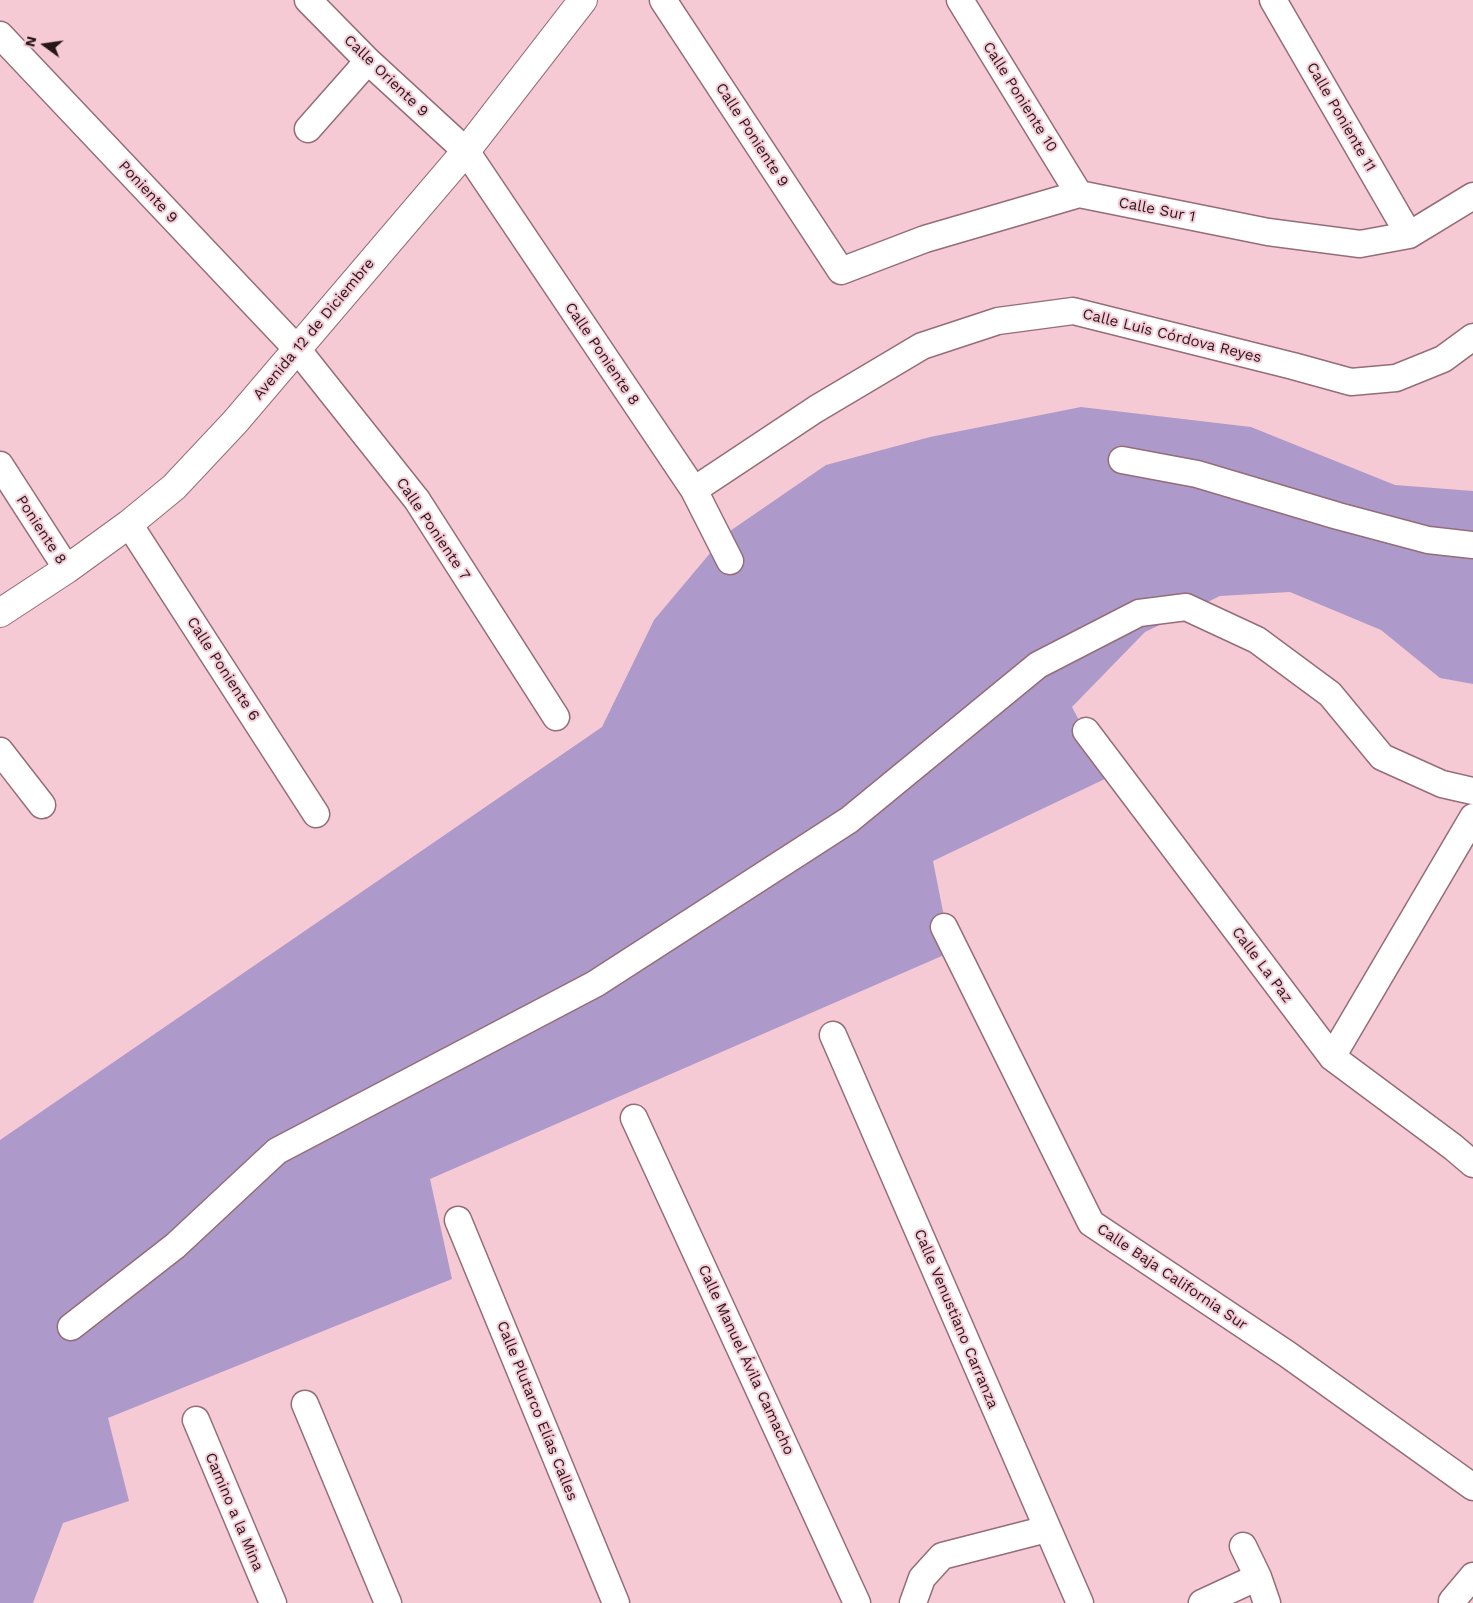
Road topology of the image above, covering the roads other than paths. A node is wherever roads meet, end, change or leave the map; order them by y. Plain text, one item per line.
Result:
1 (308, 0) edge
2 (583, 0) edge
3 (663, 0) edge
4 (960, 0) edge
5 (1273, 0) edge
6 (0, 35) edge
7 (368, 61) junction
8 (308, 129) dead end
9 (466, 151) junction
10 (1080, 194) junction
11 (1473, 196) edge
12 (1409, 235) junction
13 (841, 271) joint
14 (1473, 336) edge
15 (297, 349) junction
16 (1122, 460) dead end
17 (0, 465) edge
18 (694, 490) junction
19 (129, 524) junction
20 (1473, 545) edge
21 (730, 561) dead end
22 (67, 569) junction
23 (0, 612) edge
24 (556, 717) dead end
25 (1086, 731) dead end
26 (0, 751) edge
27 (1473, 791) edge
28 (42, 805) dead end
29 (316, 814) dead end
30 (1473, 817) edge
31 (944, 927) dead end
32 (833, 1035) dead end
33 (1332, 1057) junction
34 (634, 1118) dead end
35 (1473, 1164) edge
36 (458, 1220) dead end
37 (71, 1327) dead end
38 (305, 1404) dead end
39 (196, 1420) dead end
40 (1473, 1487) edge
41 (1047, 1529) junction
42 (1243, 1546) dead end
43 (1473, 1576) edge
44 (1258, 1577) junction
45 (1452, 1601) dead end
46 (272, 1603) edge
47 (388, 1603) edge
48 (616, 1603) edge
49 (857, 1603) edge
50 (913, 1603) edge
51 (1080, 1603) edge
52 (1202, 1603) edge
53 (1267, 1603) edge

1 - 7 street, Calle Oriente 9
2 - 9 street, Avenida 12 de Diciembre
3 - 13 street, Calle Poniente 9
4 - 10 street, Calle Poniente 10
5 - 12 street, Calle Poniente 11
6 - 15 street, Poniente 9
7 - 8 street
7 - 9 street, Calle Oriente 9
9 - 15 street, Avenida 12 de Diciembre
9 - 18 street, Calle Poniente 8
10 - 12 street, Calle Sur 1
10 - 13 street, Calle Sur 1
11 - 12 street, Calle Sur 1
14 - 18 street, Calle Luis Córdova Reyes
15 - 19 street, Avenida 12 de Diciembre
15 - 24 street, Calle Poniente 7
16 - 20 street
17 - 22 street, Poniente 8
18 - 21 street, Calle Poniente 8
19 - 22 street, Avenida 12 de Diciembre
19 - 29 street, Calle Poniente 6
22 - 23 street, Avenida 12 de Diciembre
25 - 33 street, Calle La Paz
26 - 28 street
27 - 37 street
30 - 33 street
31 - 40 street, Calle Baja California Sur
32 - 41 street, Calle Venustiano Carranza
33 - 35 street, Calle La Paz
34 - 49 street, Calle Manuel Ávila Camacho
36 - 48 street, Calle Plutarco Elías Calles
38 - 47 street
39 - 46 street, Camino a la Mina
41 - 50 street
41 - 51 street, Calle Venustiano Carranza
42 - 44 street
43 - 45 street
44 - 52 street
44 - 53 street

